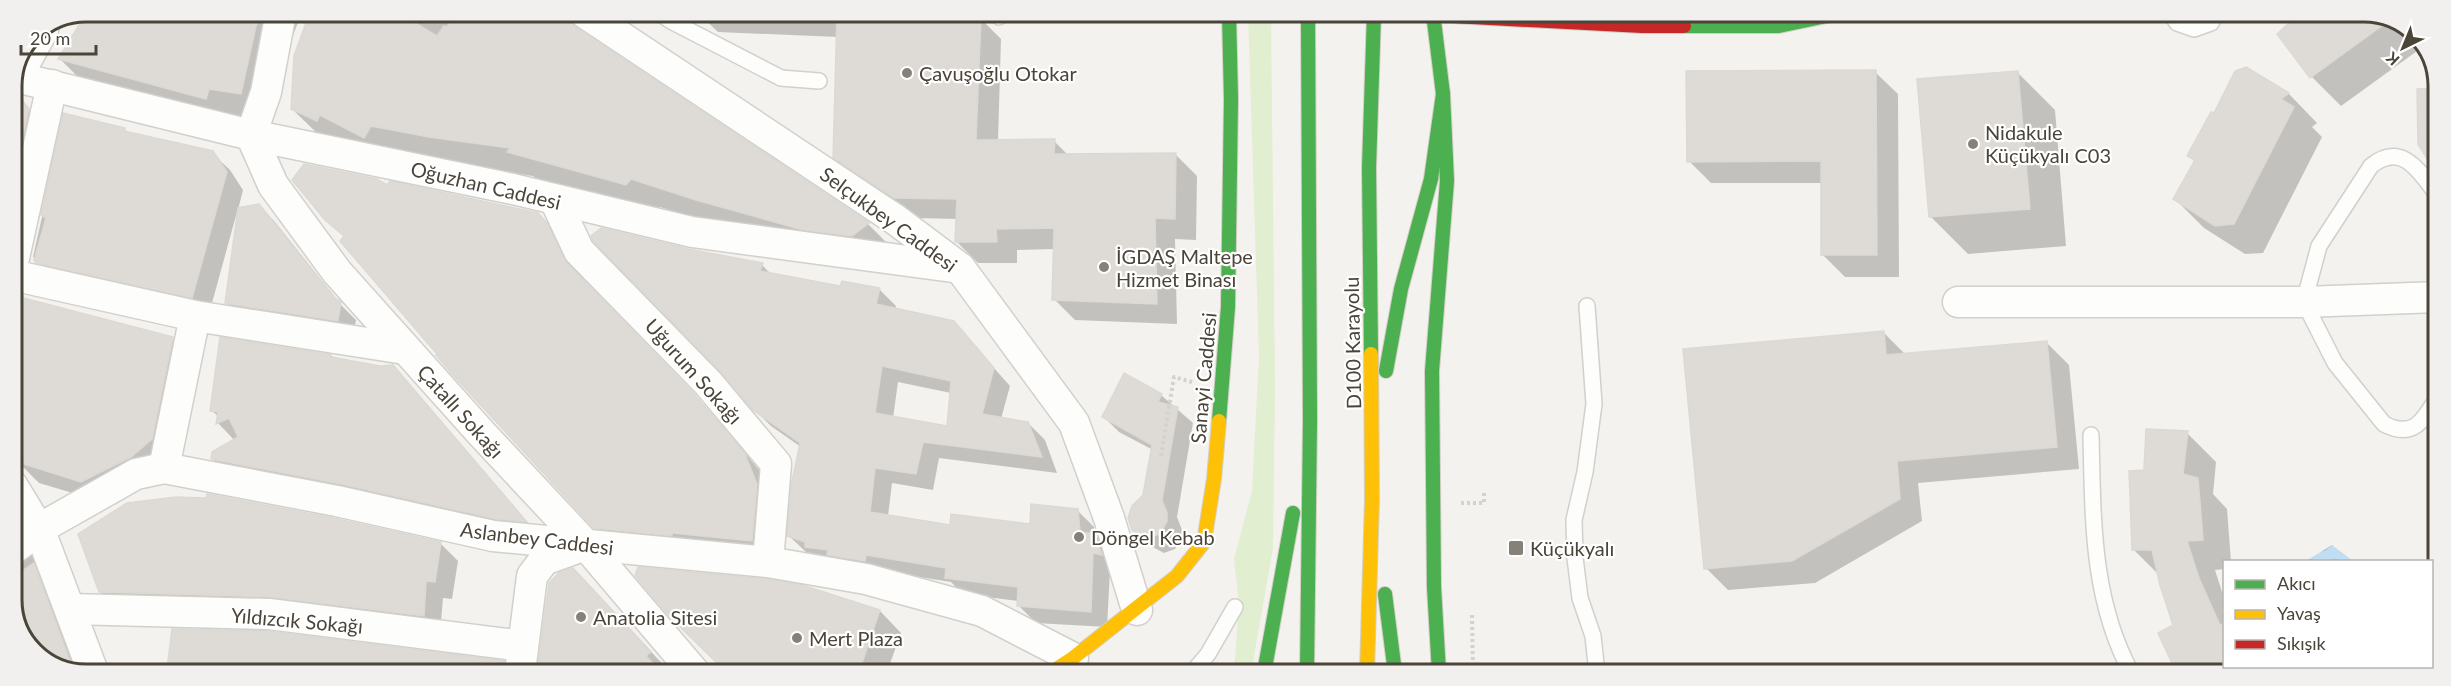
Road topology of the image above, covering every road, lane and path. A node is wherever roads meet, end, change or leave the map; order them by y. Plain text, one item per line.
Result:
1 (278, 22) edge
2 (599, 22) edge
3 (673, 22) edge
4 (1229, 22) edge
5 (1308, 22) edge
6 (1374, 22) edge
7 (1434, 22) edge
8 (1688, 22) edge
9 (1797, 22) edge
10 (2176, 22) edge
11 (2212, 22) edge
12 (23, 79) edge
13 (819, 81) dead end
14 (52, 85) junction
15 (1443, 94) junction
16 (251, 135) junction
17 (2428, 184) edge
18 (555, 200) junction
19 (22, 220) edge
20 (960, 268) junction
21 (22, 277) edge
22 (2428, 297) edge
23 (1958, 302) dead end
24 (2304, 302) junction
25 (1587, 306) dead end
26 (195, 316) junction
27 (405, 349) junction
28 (1222, 391) junction
29 (2428, 414) edge
30 (1310, 420) junction
31 (2091, 435) dead end
32 (1372, 440) junction
33 (1161, 456) dead end
34 (164, 468) junction
35 (1372, 499) junction
36 (23, 503) edge
37 (40, 531) junction
38 (23, 543) edge
39 (586, 545) junction
40 (768, 562) junction
41 (1235, 607) dead end
42 (70, 609) junction
43 (1137, 610) junction
44 (1472, 615) dead end
45 (521, 659) edge
46 (90, 664) edge
47 (687, 664) edge
48 (1062, 664) edge
49 (1073, 664) edge
50 (1199, 664) edge
51 (1266, 664) edge
52 (1307, 664) edge
53 (1367, 664) edge
54 (1394, 664) edge
55 (1438, 664) edge
56 (1473, 664) edge
57 (1597, 664) edge
58 (2128, 664) edge

1 - 16 street
2 - 20 street, Selçukbey Caddesi
3 - 13 lane
4 - 28 main road, Sanayi Caddesi
5 - 30 main road
6 - 32 main road, D100 Karayolu
7 - 15 main road
8 - 9 main road
10 - 11 lane
12 - 14 street, Oğuzhan Caddesi
14 - 16 street, Oğuzhan Caddesi
14 - 19 street
15 - 32 main road
15 - 55 main road
16 - 18 street, Oğuzhan Caddesi
16 - 27 street, Çatallı Sokağı
17 - 24 lane
18 - 20 street, Oğuzhan Caddesi
18 - 40 street, Uğurum Sokağı
20 - 43 street, Selçukbey Caddesi
21 - 26 street
22 - 24 street
23 - 24 street
24 - 29 lane
25 - 57 lane
26 - 27 street
26 - 34 street
27 - 39 street, Çatallı Sokağı
28 - 33 path
28 - 43 main road, Sanayi Caddesi
30 - 51 main road
30 - 52 main road
31 - 58 lane
32 - 35 main road, D100 Karayolu
34 - 37 street, Aslanbey Caddesi
34 - 39 street, Aslanbey Caddesi
35 - 53 main road, D100 Karayolu
35 - 54 main road
36 - 37 street
37 - 38 street, Aslanbey Caddesi
37 - 42 street
39 - 40 street, Aslanbey Caddesi
39 - 45 street
39 - 47 street, Çatallı Sokağı
40 - 48 street, Aslanbey Caddesi
41 - 50 lane
42 - 45 street, Yıldızcık Sokağı
42 - 46 street
43 - 49 main road, Sanayi Caddesi
44 - 56 path

